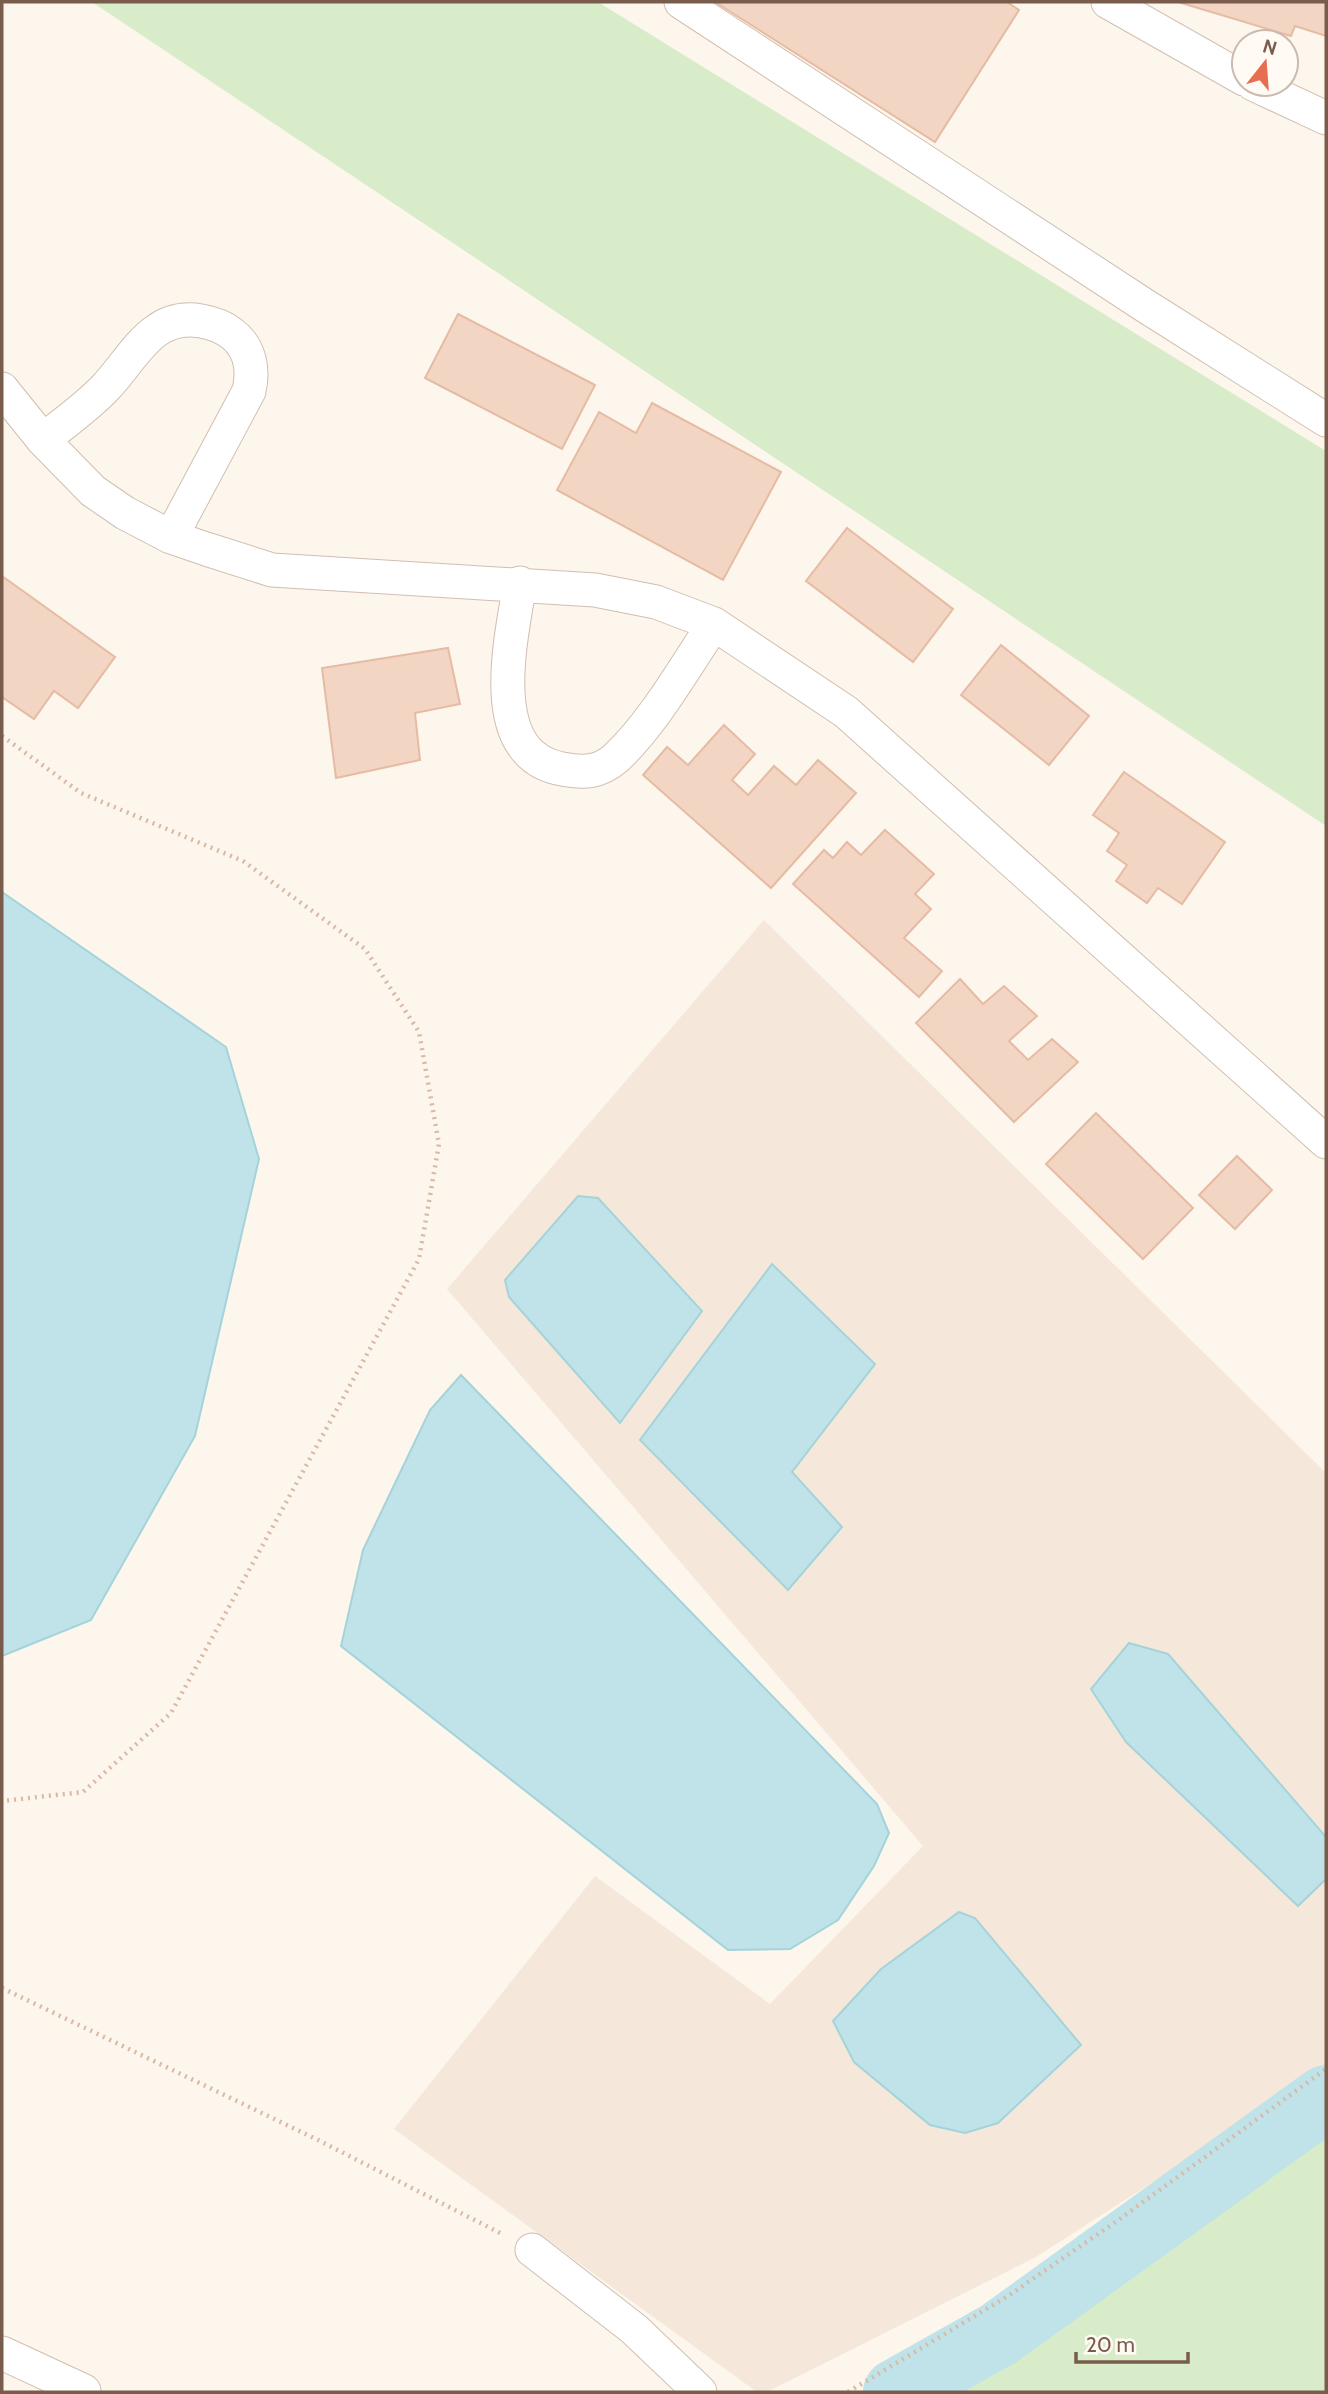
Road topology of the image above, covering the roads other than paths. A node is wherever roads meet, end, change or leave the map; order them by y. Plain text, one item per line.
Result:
1 (681, 2) edge
2 (1108, 2) edge
3 (1230, 71) edge
4 (1283, 98) edge
5 (1326, 118) edge
6 (2, 389) edge
7 (1326, 419) edge
8 (43, 440) junction
9 (170, 537) junction
10 (520, 583) junction
11 (714, 624) junction
12 (1326, 1142) edge
13 (532, 2250) road end
14 (2, 2353) edge
15 (84, 2391) edge
16 (700, 2392) edge

1 - 7 street
2 - 3 street
4 - 5 street
6 - 8 street
8 - 9 street
8 - 9 street
9 - 10 street
10 - 11 street
10 - 11 street
11 - 12 street
13 - 16 street
14 - 15 street

